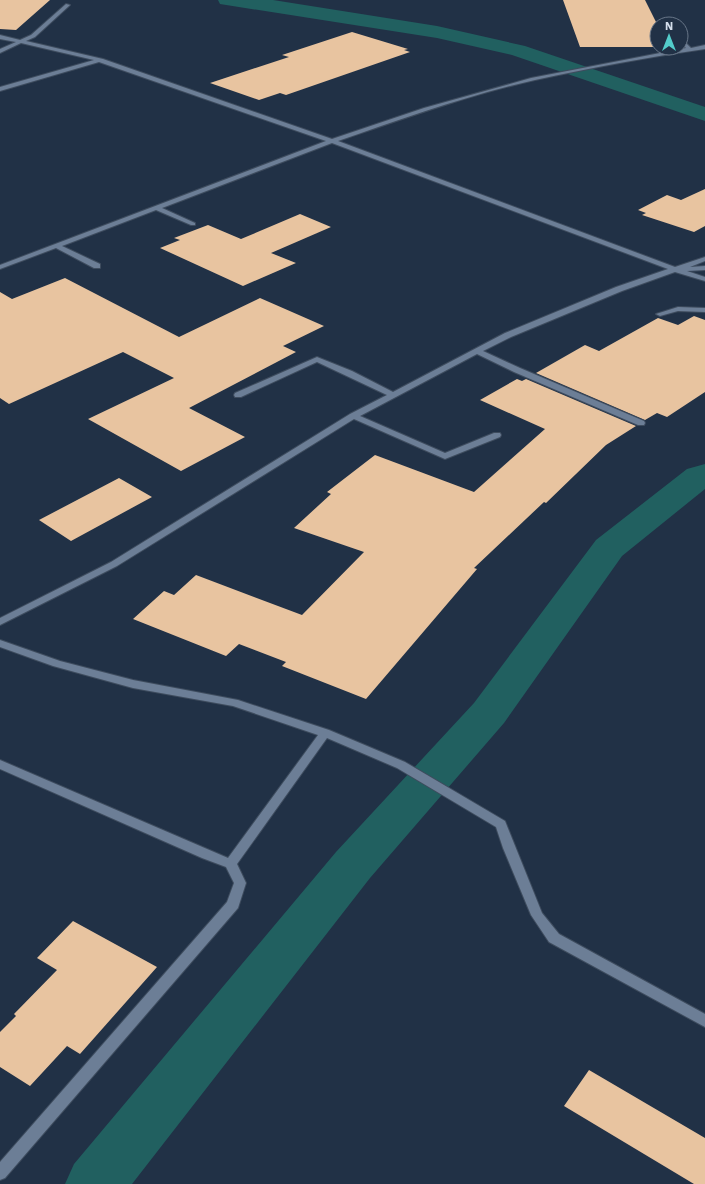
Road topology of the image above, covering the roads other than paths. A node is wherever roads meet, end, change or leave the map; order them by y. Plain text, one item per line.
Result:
1 (68, 5) dead end
2 (0, 37) edge
3 (23, 41) junction
4 (705, 47) edge
5 (690, 49) joint
6 (0, 51) edge
7 (100, 60) junction
8 (0, 90) edge
9 (332, 141) junction
10 (156, 208) junction
11 (193, 224) dead end
12 (57, 246) junction
13 (705, 258) edge
14 (97, 266) dead end
15 (0, 268) edge
16 (705, 268) edge
17 (676, 270) junction
18 (705, 279) edge
19 (705, 310) edge
20 (660, 314) dead end
21 (477, 351) junction
22 (238, 395) dead end
23 (394, 395) junction
24 (354, 416) junction
25 (641, 423) dead end
26 (497, 434) dead end
27 (0, 622) edge
28 (0, 643) edge
29 (325, 734) junction
30 (0, 764) edge
31 (231, 864) junction
32 (705, 1021) edge
33 (0, 1173) edge

1 - 3 street
2 - 3 street
3 - 6 street
3 - 7 street
4 - 5 street
5 - 9 street
7 - 8 street
7 - 9 street
9 - 10 street
9 - 17 street
10 - 11 street
10 - 12 street
12 - 14 street
12 - 15 street
13 - 17 street
16 - 17 street
17 - 18 street
17 - 21 street
19 - 20 street
21 - 23 street
21 - 25 street
22 - 23 street
23 - 24 street
24 - 26 street
24 - 27 street
28 - 29 street
29 - 31 street
29 - 32 street
30 - 31 street
31 - 33 street

